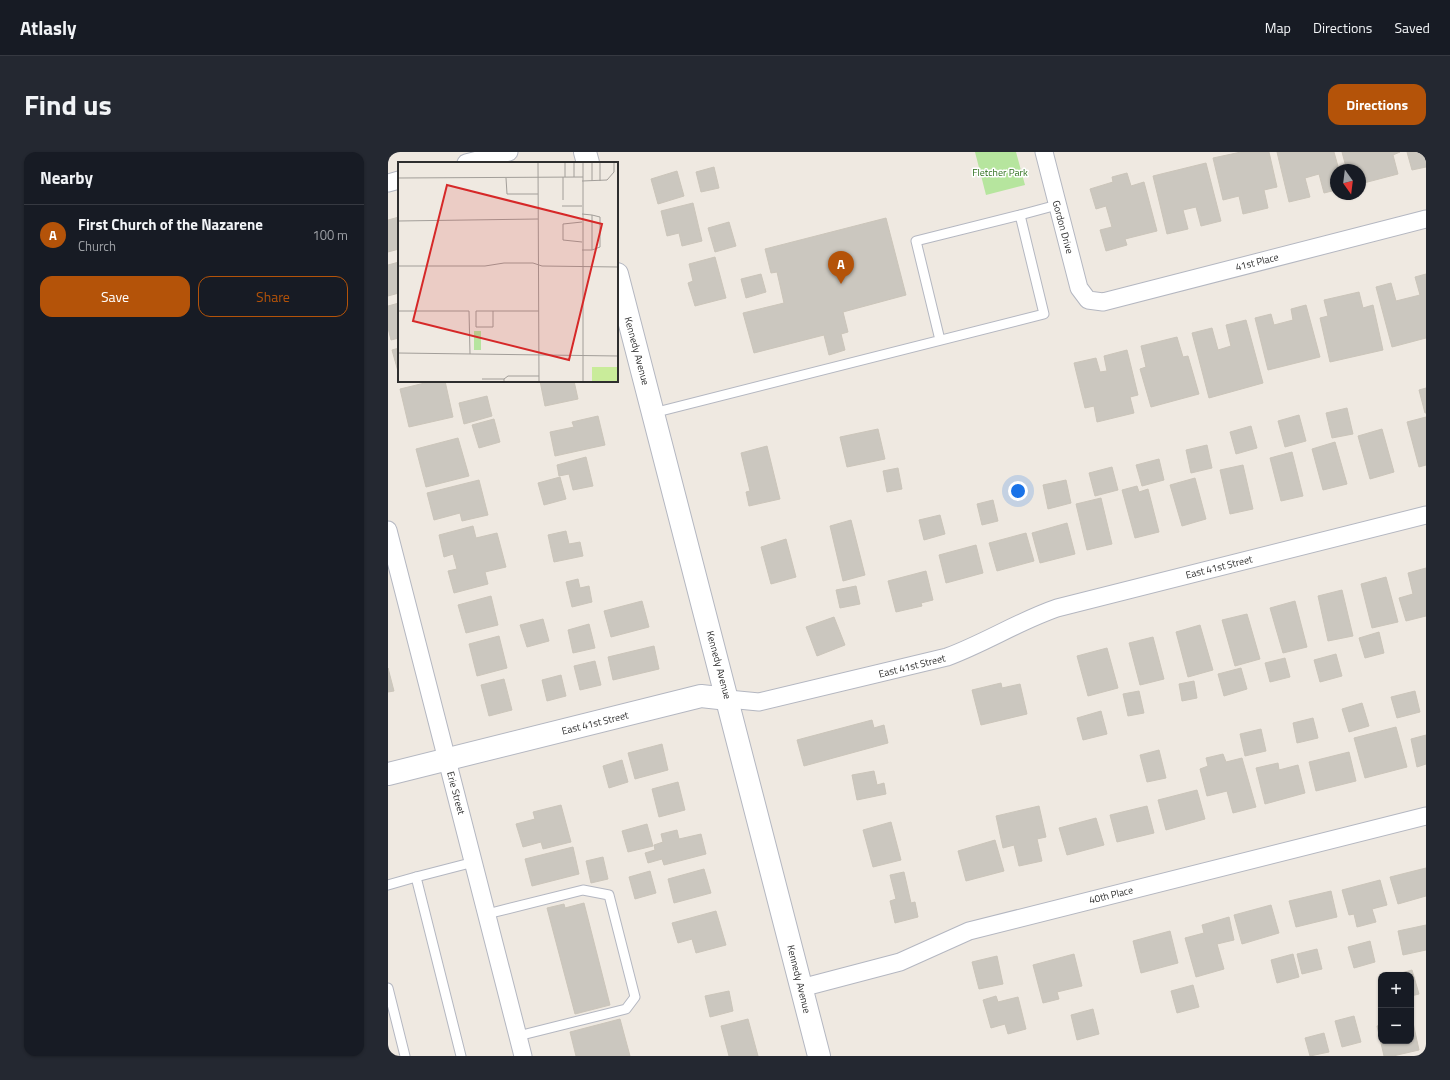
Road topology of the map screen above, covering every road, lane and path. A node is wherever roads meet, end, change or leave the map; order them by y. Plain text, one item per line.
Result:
1 (509, 152) edge
2 (585, 152) edge
3 (1044, 152) edge
4 (470, 162) edge
5 (588, 162) edge
6 (398, 180) edge
7 (388, 183) edge
8 (1057, 205) junction
9 (1020, 215) junction
10 (1426, 219) edge
11 (618, 278) edge
12 (1088, 300) joint
13 (940, 340) junction
14 (653, 413) junction
15 (1426, 515) edge
16 (388, 530) edge
17 (728, 699) junction
18 (447, 760) junction
19 (388, 774) edge
20 (1426, 816) edge
21 (474, 862) junction
22 (416, 877) junction
23 (388, 884) edge
24 (487, 914) junction
25 (388, 988) edge
26 (801, 988) junction
27 (518, 1036) junction
28 (405, 1056) edge
29 (461, 1056) edge
30 (523, 1056) edge
31 (819, 1056) edge

1 - 4 street
2 - 5 street
3 - 8 street, Gordon Drive
6 - 7 street
8 - 9 lane
8 - 12 street, Gordon Drive
9 - 13 lane
9 - 13 lane
10 - 12 street, 41st Place
11 - 14 street, Kennedy Avenue
13 - 14 lane
14 - 17 street, Kennedy Avenue
15 - 17 street, East 41st Street
16 - 18 street, Erie Street
17 - 18 street, East 41st Street
17 - 26 street, Kennedy Avenue
18 - 19 street, East 41st Street
18 - 21 street, Erie Street
20 - 26 street, 40th Place
21 - 22 lane
21 - 24 street, Erie Street
22 - 23 lane
22 - 29 lane
24 - 27 street, Erie Street
24 - 27 lane
25 - 28 lane
26 - 31 street, Kennedy Avenue
27 - 30 street, Erie Street

